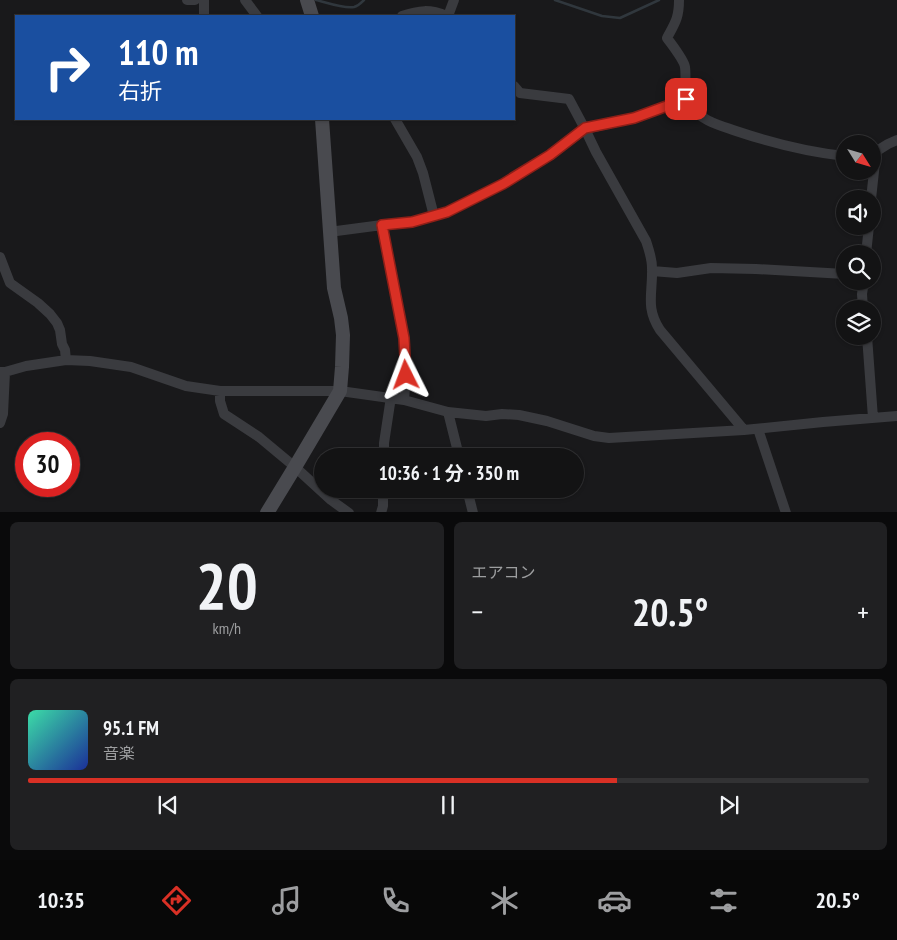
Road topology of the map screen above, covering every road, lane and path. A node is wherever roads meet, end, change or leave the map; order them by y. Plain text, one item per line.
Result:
1 (187, 0) edge
2 (195, 0) edge
3 (204, 0) edge
4 (245, 0) edge
5 (308, 0) edge
6 (454, 0) edge
7 (679, 0) edge
8 (204, 15) edge
9 (256, 15) edge
10 (312, 15) edge
11 (405, 15) edge
12 (446, 15) edge
13 (448, 15) edge
14 (515, 87) edge
15 (686, 99) junction
16 (322, 120) edge
17 (396, 120) edge
18 (585, 128) junction
19 (897, 140) edge
20 (881, 149) edge
21 (836, 155) edge
22 (434, 216) junction
23 (382, 225) junction
24 (329, 232) junction
25 (0, 257) edge
26 (652, 271) junction
27 (836, 273) edge
28 (868, 345) edge
29 (66, 360) junction
30 (3, 372) edge
31 (220, 391) junction
32 (340, 391) junction
33 (390, 397) junction
34 (404, 400) junction
35 (448, 412) junction
36 (897, 416) edge
37 (872, 418) junction
38 (0, 423) edge
39 (758, 429) junction
40 (744, 430) junction
41 (384, 448) edge
42 (457, 448) edge
43 (295, 467) junction
44 (383, 498) edge
45 (470, 498) edge
46 (267, 512) edge
47 (349, 512) edge
48 (381, 512) edge
49 (474, 512) edge
50 (786, 512) edge

1 - 2 street
3 - 8 street
4 - 9 street
5 - 10 street
6 - 13 street
7 - 15 street
11 - 12 street
14 - 18 street
15 - 18 street
15 - 21 street
16 - 24 street
17 - 22 street
18 - 22 street
18 - 26 street
19 - 20 street
22 - 23 street
23 - 24 street
23 - 34 street
24 - 32 street
25 - 29 street
26 - 27 street
26 - 40 street
28 - 37 street
29 - 30 street
29 - 31 street
30 - 38 street
31 - 32 street
31 - 43 street
32 - 33 street
32 - 43 street
33 - 34 street
33 - 41 street
34 - 35 street
35 - 40 street
35 - 42 street
36 - 37 street
37 - 39 street
39 - 40 street
39 - 50 street
43 - 46 street
43 - 47 street
44 - 48 street
45 - 49 street

